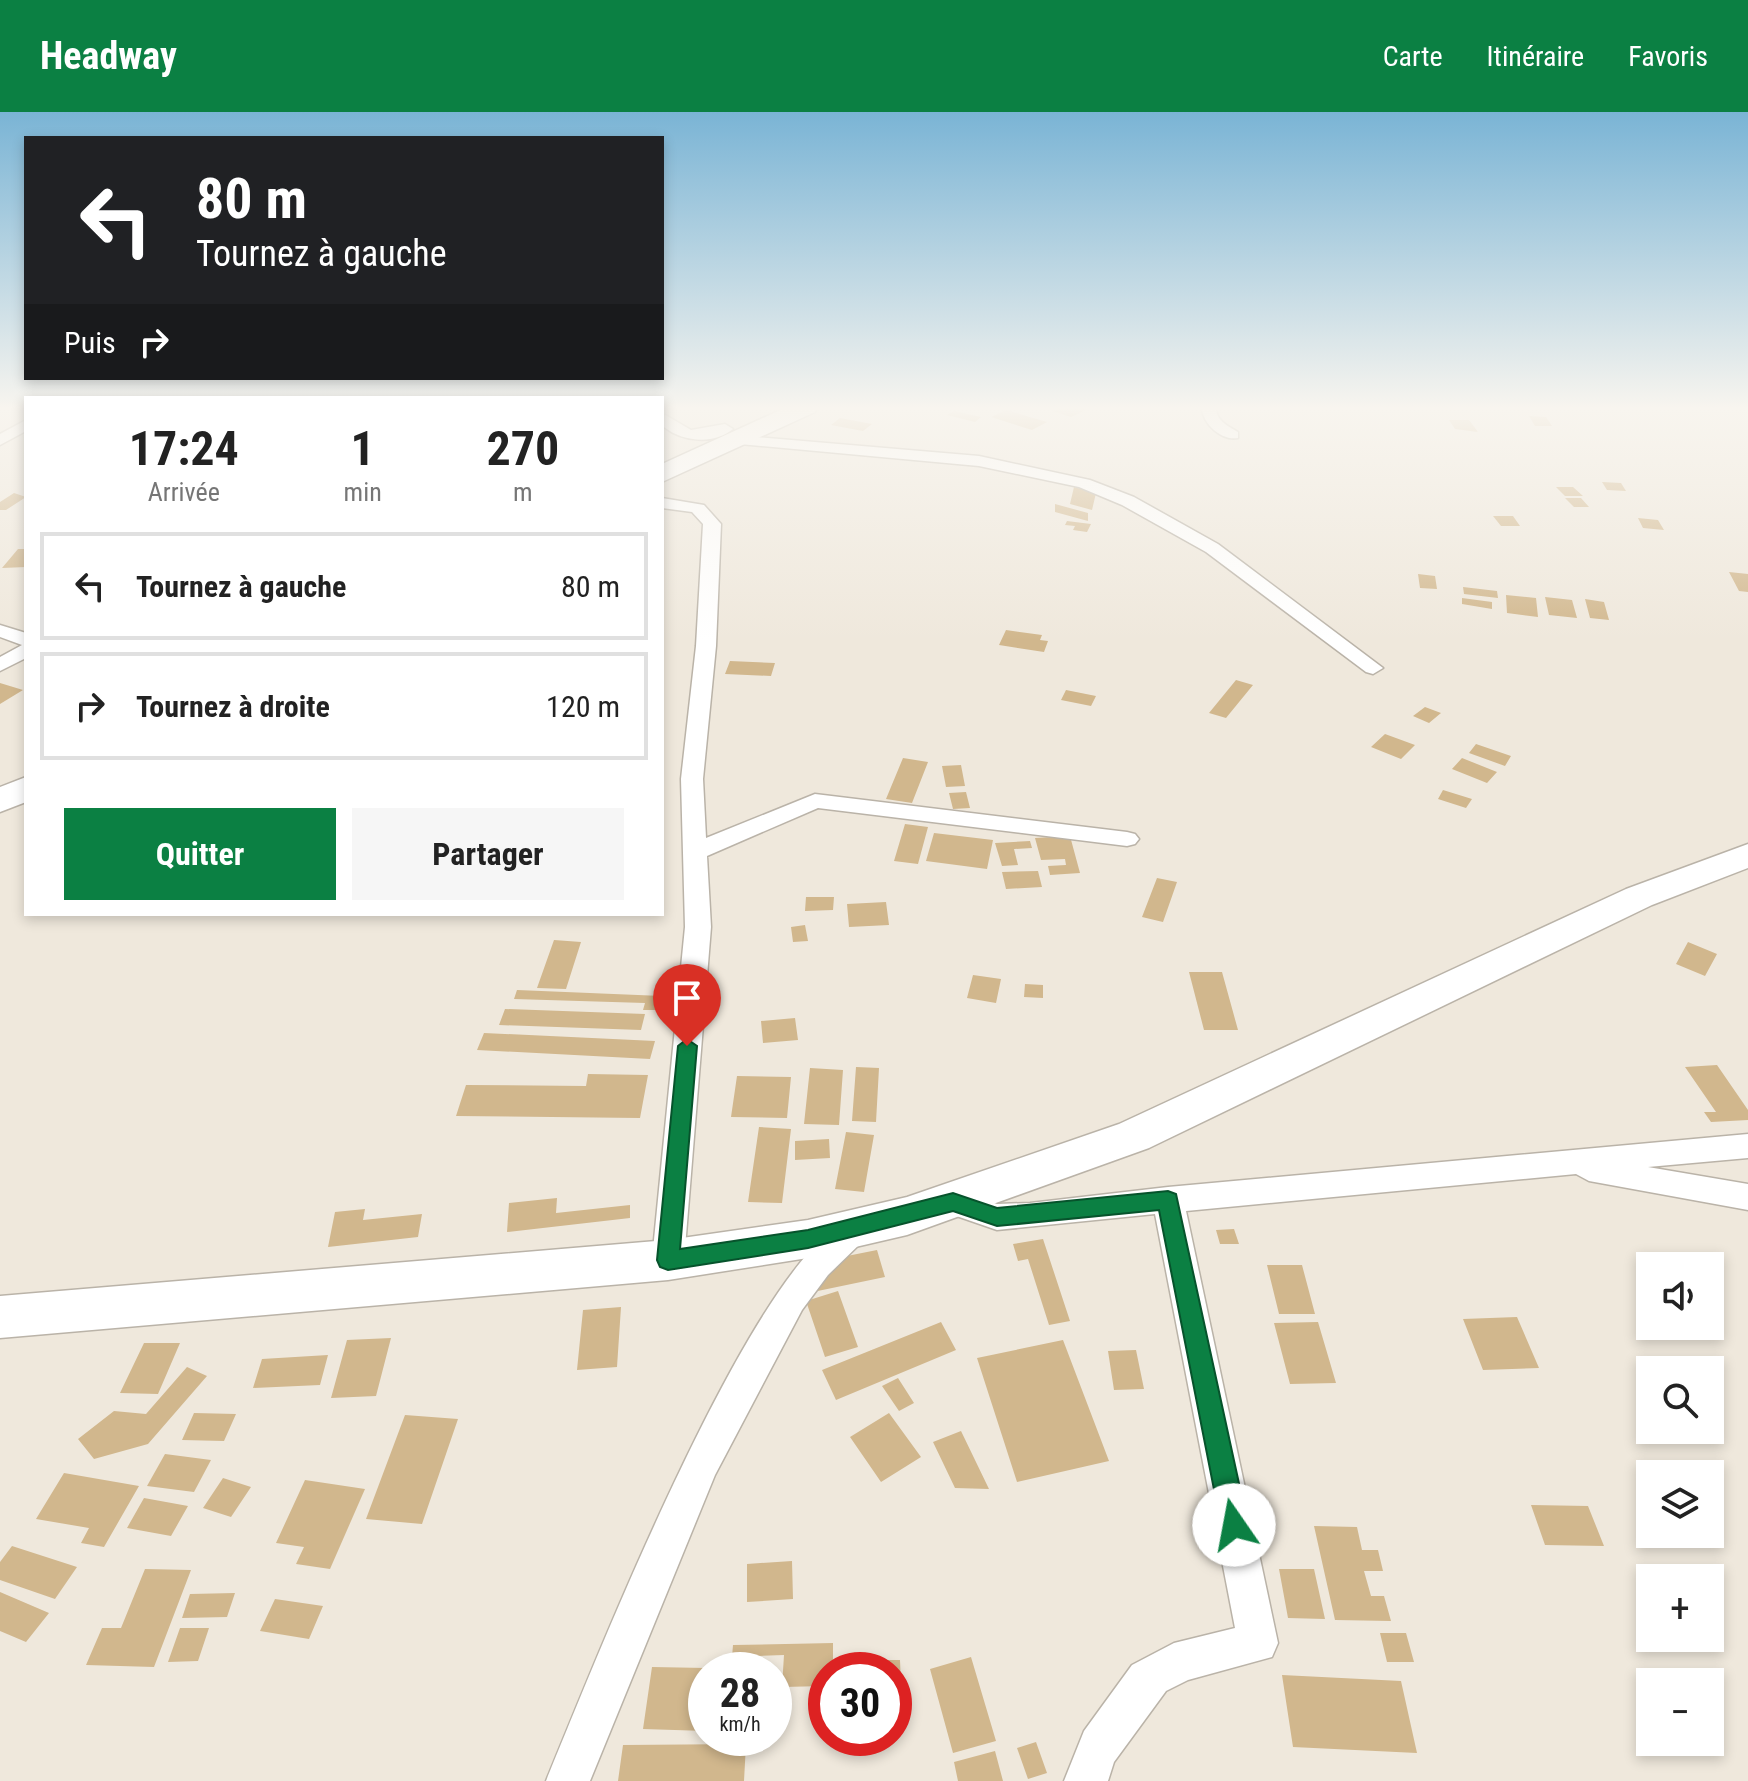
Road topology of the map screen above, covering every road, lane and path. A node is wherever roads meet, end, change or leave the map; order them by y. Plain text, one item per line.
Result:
1 (1089, 485) edge
2 (664, 503) edge
3 (24, 621) edge
4 (16, 639) edge
5 (0, 665) edge
6 (1373, 668) dead end
7 (24, 789) edge
8 (0, 801) edge
9 (1127, 839) dead end
10 (695, 852) junction
11 (1748, 855) edge
12 (1748, 1146) edge
13 (1554, 1163) junction
14 (1748, 1197) edge
15 (1168, 1200) junction
16 (953, 1202) junction
17 (857, 1227) junction
18 (668, 1260) junction
19 (0, 1317) edge
20 (568, 1781) edge
21 (1086, 1781) edge

1 - 6 street
2 - 10 street
3 - 4 street
4 - 5 street
7 - 8 main road
9 - 10 street
10 - 18 street
11 - 16 main road
12 - 13 street
13 - 14 street
13 - 15 street
15 - 16 street
15 - 21 street
16 - 17 main road
17 - 18 main road
17 - 20 street
18 - 19 main road

